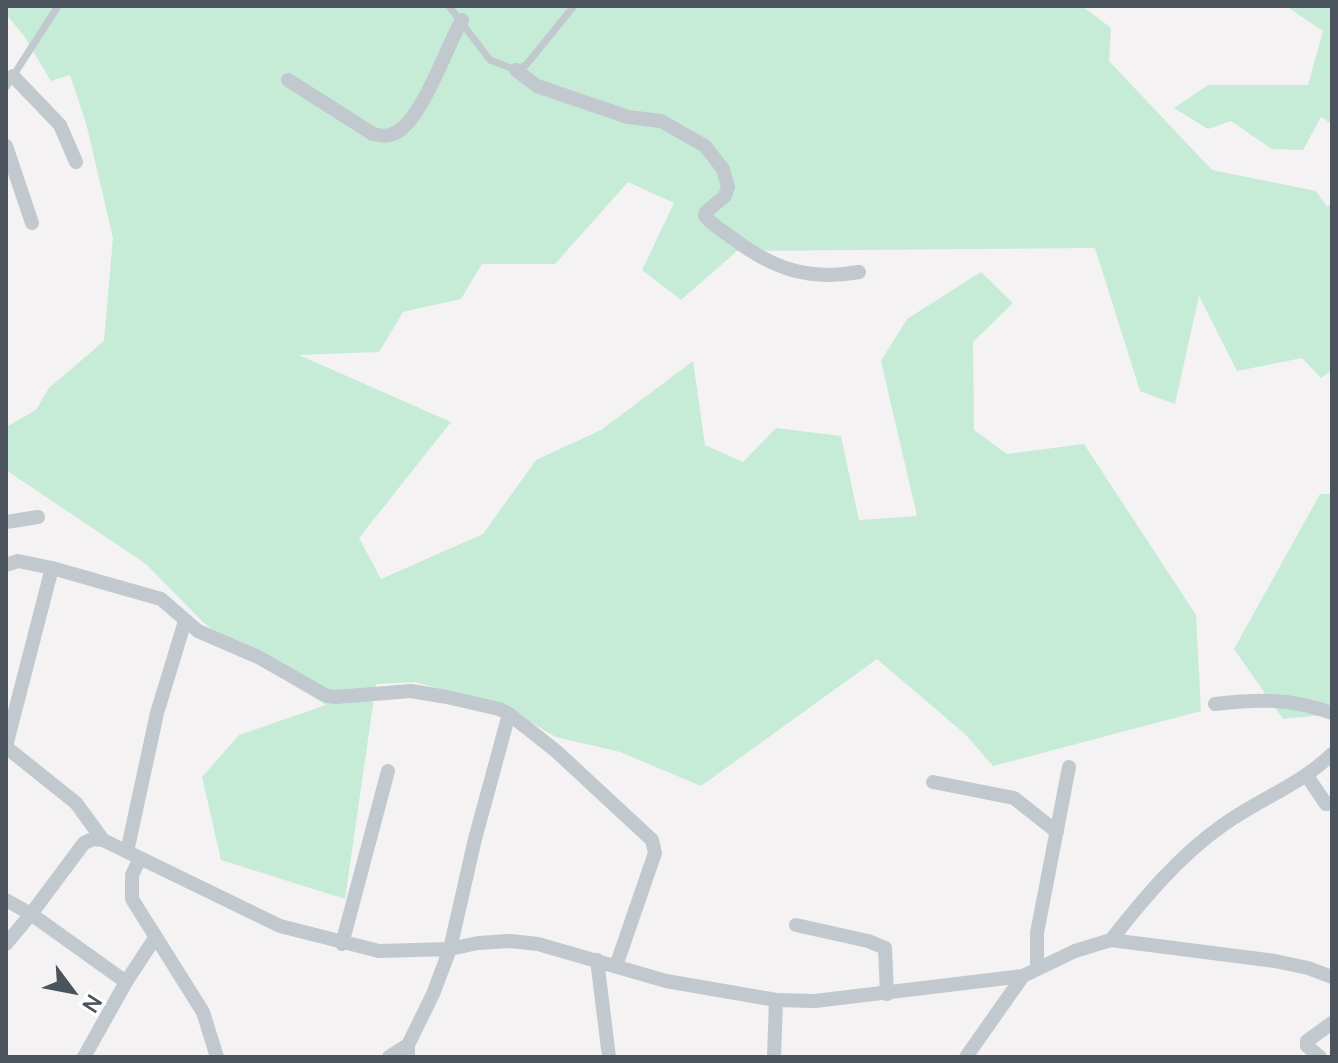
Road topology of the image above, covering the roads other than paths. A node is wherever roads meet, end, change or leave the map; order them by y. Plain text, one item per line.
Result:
1 (58, 6) edge
2 (449, 6) edge
3 (574, 6) edge
4 (462, 20) junction
5 (516, 70) junction
6 (288, 80) dead end
7 (10, 81) edge
8 (6, 146) edge
9 (76, 162) dead end
10 (32, 223) dead end
11 (859, 272) dead end
12 (38, 517) dead end
13 (6, 522) edge
14 (6, 565) edge
15 (52, 568) junction
16 (185, 621) junction
17 (1215, 704) dead end
18 (1332, 713) edge
19 (509, 714) junction
20 (6, 747) edge
21 (1332, 754) edge
22 (1069, 767) dead end
23 (388, 771) dead end
24 (1307, 776) junction
25 (933, 782) dead end
26 (1332, 803) edge
27 (1057, 832) junction
28 (103, 840) junction
29 (134, 855) junction
30 (6, 900) edge
31 (31, 914) junction
32 (796, 925) dead end
33 (155, 938) junction
34 (1111, 940) junction
35 (6, 944) edge
36 (342, 944) junction
37 (450, 949) junction
38 (597, 960) junction
39 (616, 966) junction
40 (1037, 969) junction
41 (1023, 976) junction
42 (1332, 977) edge
43 (126, 982) junction
44 (887, 994) junction
45 (776, 1000) junction
46 (1332, 1023) edge
47 (408, 1051) edge
48 (84, 1057) edge
49 (217, 1057) edge
50 (389, 1057) edge
51 (609, 1057) edge
52 (774, 1057) edge
53 (966, 1057) edge
54 (1320, 1057) edge

1 - 7 lane
2 - 4 lane
3 - 5 lane
4 - 5 lane
4 - 6 street
5 - 11 street
7 - 9 street
8 - 10 street
12 - 13 street
14 - 15 street
15 - 16 street
15 - 20 street
16 - 19 street
16 - 29 street
17 - 18 street
19 - 37 street
19 - 39 street
20 - 28 street
21 - 24 street
22 - 27 street
23 - 36 street
24 - 26 street
24 - 34 street
25 - 27 street
27 - 40 street
28 - 29 street
28 - 31 street
29 - 33 street
29 - 36 street
30 - 31 street
31 - 35 street
31 - 43 street
32 - 44 street
33 - 43 street
33 - 49 street
34 - 40 street
34 - 42 street
36 - 37 street
37 - 38 street
37 - 47 street
38 - 39 street
38 - 51 street
39 - 45 street
40 - 41 street
41 - 44 street
41 - 53 street
43 - 48 street
44 - 45 street
45 - 52 street
46 - 54 street
47 - 50 street

